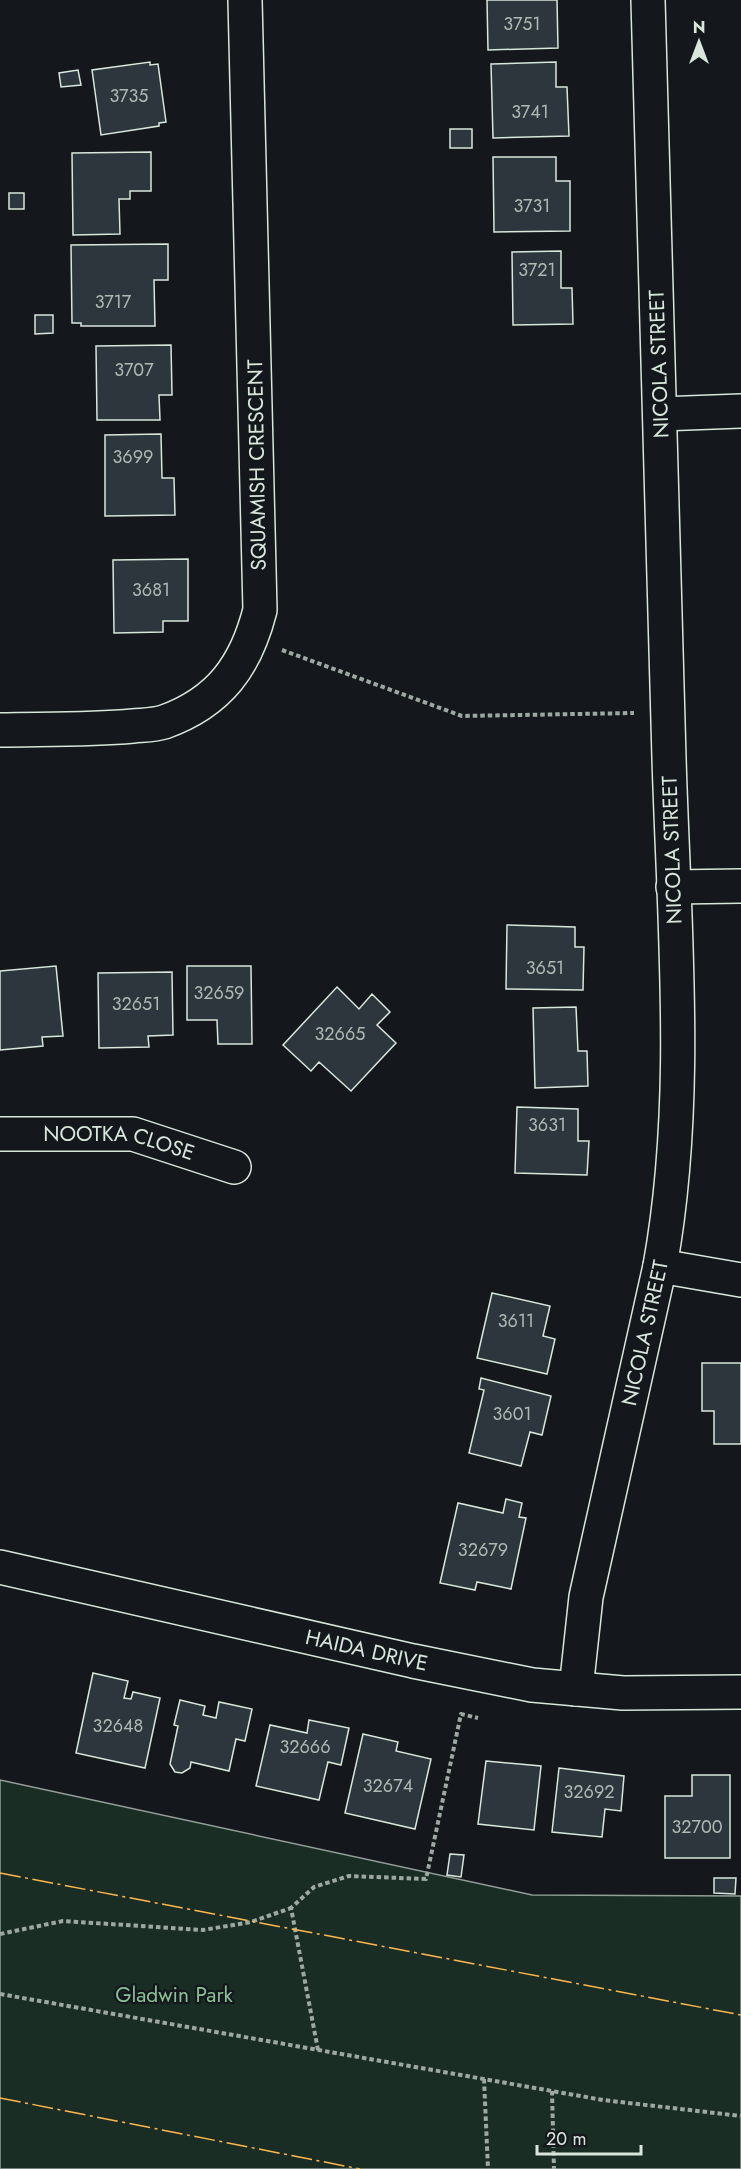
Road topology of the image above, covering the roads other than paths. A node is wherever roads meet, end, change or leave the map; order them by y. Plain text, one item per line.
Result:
1 (245, 0) edge
2 (648, 0) edge
3 (741, 411) edge
4 (660, 414) junction
5 (0, 730) edge
6 (741, 886) edge
7 (673, 887) junction
8 (0, 1134) edge
9 (234, 1167) dead end
10 (660, 1266) junction
11 (741, 1280) edge
12 (0, 1567) edge
13 (576, 1689) junction
14 (741, 1692) edge

1 - 5 street, SQUAMISH CRESCENT
2 - 4 street, NICOLA STREET
3 - 4 street
4 - 7 street, NICOLA STREET
6 - 7 street
7 - 10 street, NICOLA STREET
8 - 9 street, NOOTKA CLOSE
10 - 11 street
10 - 13 street, NICOLA STREET
12 - 13 street, HAIDA DRIVE
13 - 14 street, HAIDA DRIVE

